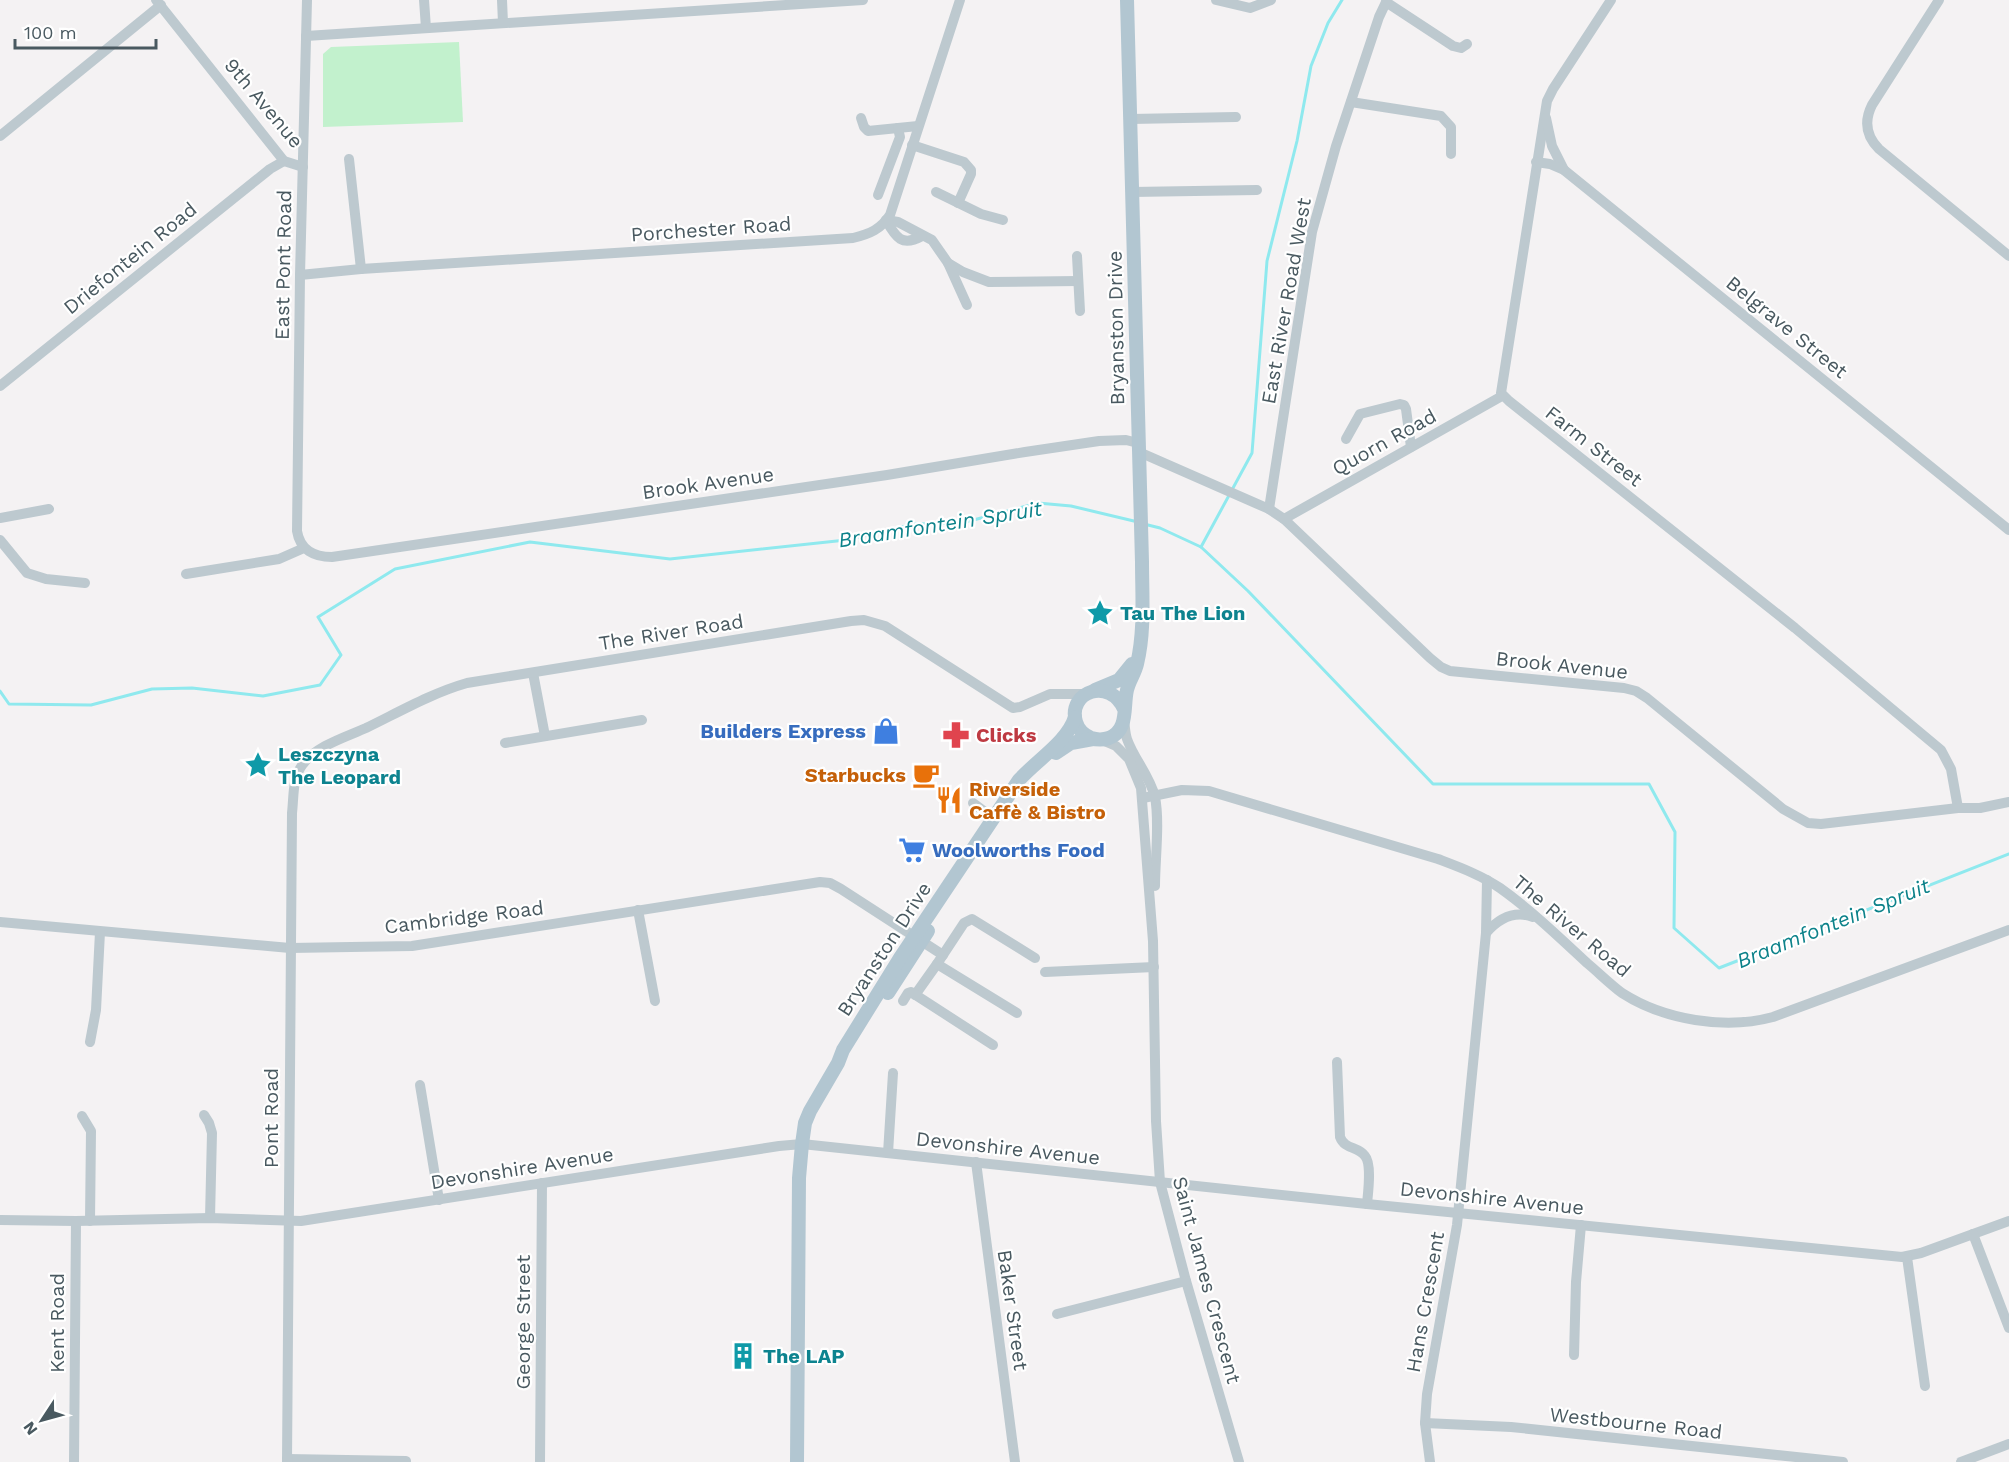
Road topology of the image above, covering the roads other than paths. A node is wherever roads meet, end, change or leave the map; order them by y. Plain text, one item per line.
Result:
1 (307, 0) edge
2 (424, 0) edge
3 (502, 0) edge
4 (862, 0) edge
5 (960, 0) edge
6 (1127, 0) edge
7 (1215, 0) edge
8 (1271, 0) edge
9 (1611, 0) edge
10 (1939, 0) edge
11 (1387, 1) edge
12 (811, 2) edge
13 (158, 3) edge
14 (503, 23) junction
15 (426, 28) junction
16 (306, 36) junction
17 (1467, 44) dead end
18 (1351, 102) junction
19 (1545, 109) junction
20 (1236, 117) dead end
21 (861, 118) dead end
22 (1131, 119) junction
23 (918, 126) junction
24 (898, 128) junction
25 (0, 136) edge
26 (912, 145) junction
27 (1451, 154) dead end
28 (349, 159) dead end
29 (284, 160) junction
30 (1536, 162) junction
31 (303, 166) junction
32 (1564, 170) junction
33 (1257, 190) dead end
34 (936, 192) dead end
35 (1132, 192) junction
36 (878, 195) dead end
37 (958, 203) junction
38 (886, 220) junction
39 (1003, 220) dead end
40 (1077, 256) dead end
41 (2009, 256) edge
42 (948, 263) junction
43 (361, 269) junction
44 (300, 275) junction
45 (1078, 281) junction
46 (967, 305) dead end
47 (1080, 311) dead end
48 (0, 386) edge
49 (1502, 396) junction
50 (1346, 439) dead end
51 (1139, 447) junction
52 (1412, 447) junction
53 (49, 509) dead end
54 (1269, 509) junction
55 (0, 518) edge
56 (1284, 519) junction
57 (2009, 530) edge
58 (0, 540) edge
59 (304, 548) junction
60 (186, 574) dead end
61 (85, 583) dead end
62 (1138, 654) junction
63 (533, 673) junction
64 (1090, 693) junction
65 (1050, 694) junction
66 (1075, 714) junction
67 (1124, 715) junction
68 (642, 720) dead end
69 (544, 736) junction
70 (1097, 739) junction
71 (505, 743) dead end
72 (297, 775) joint
73 (1155, 795) junction
74 (1143, 798) junction
75 (2009, 802) edge
76 (973, 803) dead end
77 (1958, 808) junction
78 (993, 818) junction
79 (1487, 880) junction
80 (638, 910) junction
81 (1539, 919) junction
82 (0, 922) edge
83 (1152, 925) junction
84 (2009, 930) edge
85 (100, 932) junction
86 (1486, 933) junction
87 (918, 938) junction
88 (290, 948) junction
89 (1035, 958) dead end
90 (940, 959) junction
91 (1154, 967) junction
92 (1045, 972) dead end
93 (915, 995) junction
94 (655, 1001) dead end
95 (903, 1001) dead end
96 (1017, 1013) dead end
97 (90, 1042) dead end
98 (993, 1044) dead end
99 (1337, 1062) dead end
100 (893, 1073) dead end
101 (420, 1085) dead end
102 (204, 1115) dead end
103 (82, 1116) dead end
104 (802, 1144) junction
105 (888, 1153) junction
106 (976, 1162) junction
107 (1160, 1182) junction
108 (542, 1183) junction
109 (439, 1200) junction
110 (1367, 1204) junction
111 (1459, 1213) junction
112 (210, 1218) junction
113 (0, 1220) edge
114 (76, 1221) junction
115 (90, 1221) junction
116 (288, 1221) junction
117 (2009, 1221) edge
118 (1581, 1226) junction
119 (1973, 1234) junction
120 (1907, 1257) junction
121 (1186, 1281) junction
122 (1057, 1314) dead end
123 (2009, 1328) edge
124 (1574, 1355) dead end
125 (1925, 1386) dead end
126 (1425, 1423) junction
127 (2009, 1444) edge
128 (287, 1460) edge
129 (406, 1461) edge
130 (74, 1462) edge
131 (540, 1462) edge
132 (797, 1462) edge
133 (1015, 1462) edge
134 (1239, 1462) edge
135 (1430, 1462) edge
136 (1843, 1462) edge
137 (1961, 1462) edge

1 - 16 street, East Pont Road
2 - 15 street
3 - 14 street
4 - 12 street
5 - 23 street
6 - 22 main road, Bryanston Drive
7 - 8 street
9 - 19 street
10 - 41 street
11 - 17 street
11 - 18 street, East River Road West
12 - 14 street
13 - 25 street
13 - 29 street, 9th Avenue
14 - 15 street
15 - 16 street
16 - 31 street, East Pont Road
18 - 27 street
18 - 54 street, East River Road West
19 - 30 street
19 - 32 street
20 - 22 street
21 - 24 street
22 - 35 main road, Bryanston Drive
23 - 24 street
23 - 26 street
24 - 36 street
26 - 37 street
26 - 38 street
28 - 43 street
29 - 31 street, 9th Avenue
29 - 48 street, Driefontein Road
30 - 32 street, Belgrave Street
30 - 49 street
31 - 44 street, East Pont Road
32 - 57 street, Belgrave Street
33 - 35 street
34 - 37 street
35 - 51 main road, Bryanston Drive
37 - 39 street
38 - 42 street
38 - 43 street, Porchester Road
40 - 45 street
42 - 45 street
42 - 46 street
43 - 44 street, Porchester Road
44 - 59 street, East Pont Road
45 - 47 street
49 - 52 street, Quorn Road
49 - 77 street, Farm Street
50 - 52 street
51 - 54 street, Brook Avenue
51 - 59 street, Brook Avenue
51 - 62 main road, Bryanston Drive
52 - 56 street, Quorn Road
53 - 55 street
54 - 56 street, Brook Avenue
56 - 77 street, Brook Avenue
58 - 61 street
59 - 60 street
62 - 64 main road, Bryanston Drive
62 - 67 main road, Bryanston Drive
63 - 65 street, The River Road
63 - 69 street
63 - 72 street, The River Road
64 - 65 street, The River Road
64 - 66 main road
64 - 67 main road
65 - 66 street
66 - 70 main road
66 - 78 main road, Bryanston Drive
67 - 70 main road
67 - 73 street, Saint James Crescent
68 - 69 street
69 - 71 street
70 - 74 street, Saint James Crescent
70 - 87 main road, Bryanston Drive
72 - 88 street, Pont Road
73 - 74 street, The River Road
73 - 79 street, The River Road
73 - 83 street, Saint James Crescent
74 - 83 street, Saint James Crescent
75 - 77 street, Brook Avenue
76 - 78 street
78 - 87 main road, Bryanston Drive
79 - 81 street, The River Road
79 - 86 street, Hans Crescent
80 - 87 street, Cambridge Road
80 - 88 street, Cambridge Road
80 - 94 street
81 - 84 street, The River Road
81 - 86 street
82 - 85 street, Cambridge Road
83 - 91 street, Saint James Crescent
85 - 88 street, Cambridge Road
85 - 97 street
86 - 111 street, Hans Crescent
87 - 90 street, Cambridge Road
87 - 104 main road, Bryanston Drive
88 - 116 street, Pont Road
89 - 90 street
90 - 93 street
90 - 96 street, Cambridge Road
91 - 92 street
91 - 107 street, Saint James Crescent
93 - 95 street
93 - 98 street
99 - 110 street
100 - 105 street
101 - 109 street
102 - 112 street
103 - 115 street
104 - 105 street, Devonshire Avenue
104 - 108 street, Devonshire Avenue
104 - 132 main road, Bryanston Drive
105 - 106 street, Devonshire Avenue
106 - 107 street, Devonshire Avenue
106 - 133 street, Baker Street
107 - 110 street, Devonshire Avenue
107 - 121 street, Saint James Crescent
108 - 109 street, Devonshire Avenue
108 - 131 street, George Street
109 - 116 street, Devonshire Avenue
110 - 111 street, Devonshire Avenue
111 - 118 street, Devonshire Avenue
111 - 126 street, Hans Crescent
112 - 115 street, Devonshire Avenue
112 - 116 street, Devonshire Avenue
113 - 114 street, Devonshire Avenue
114 - 115 street, Devonshire Avenue
114 - 130 street, Kent Road
116 - 128 street, Pont Road
117 - 119 street, Devonshire Avenue
118 - 120 street, Devonshire Avenue
118 - 124 street
119 - 120 street, Devonshire Avenue
119 - 123 street
120 - 125 street
121 - 122 street
121 - 134 street, Saint James Crescent
126 - 135 street, Hans Crescent
126 - 136 street, Westbourne Road
127 - 137 street
128 - 129 street

